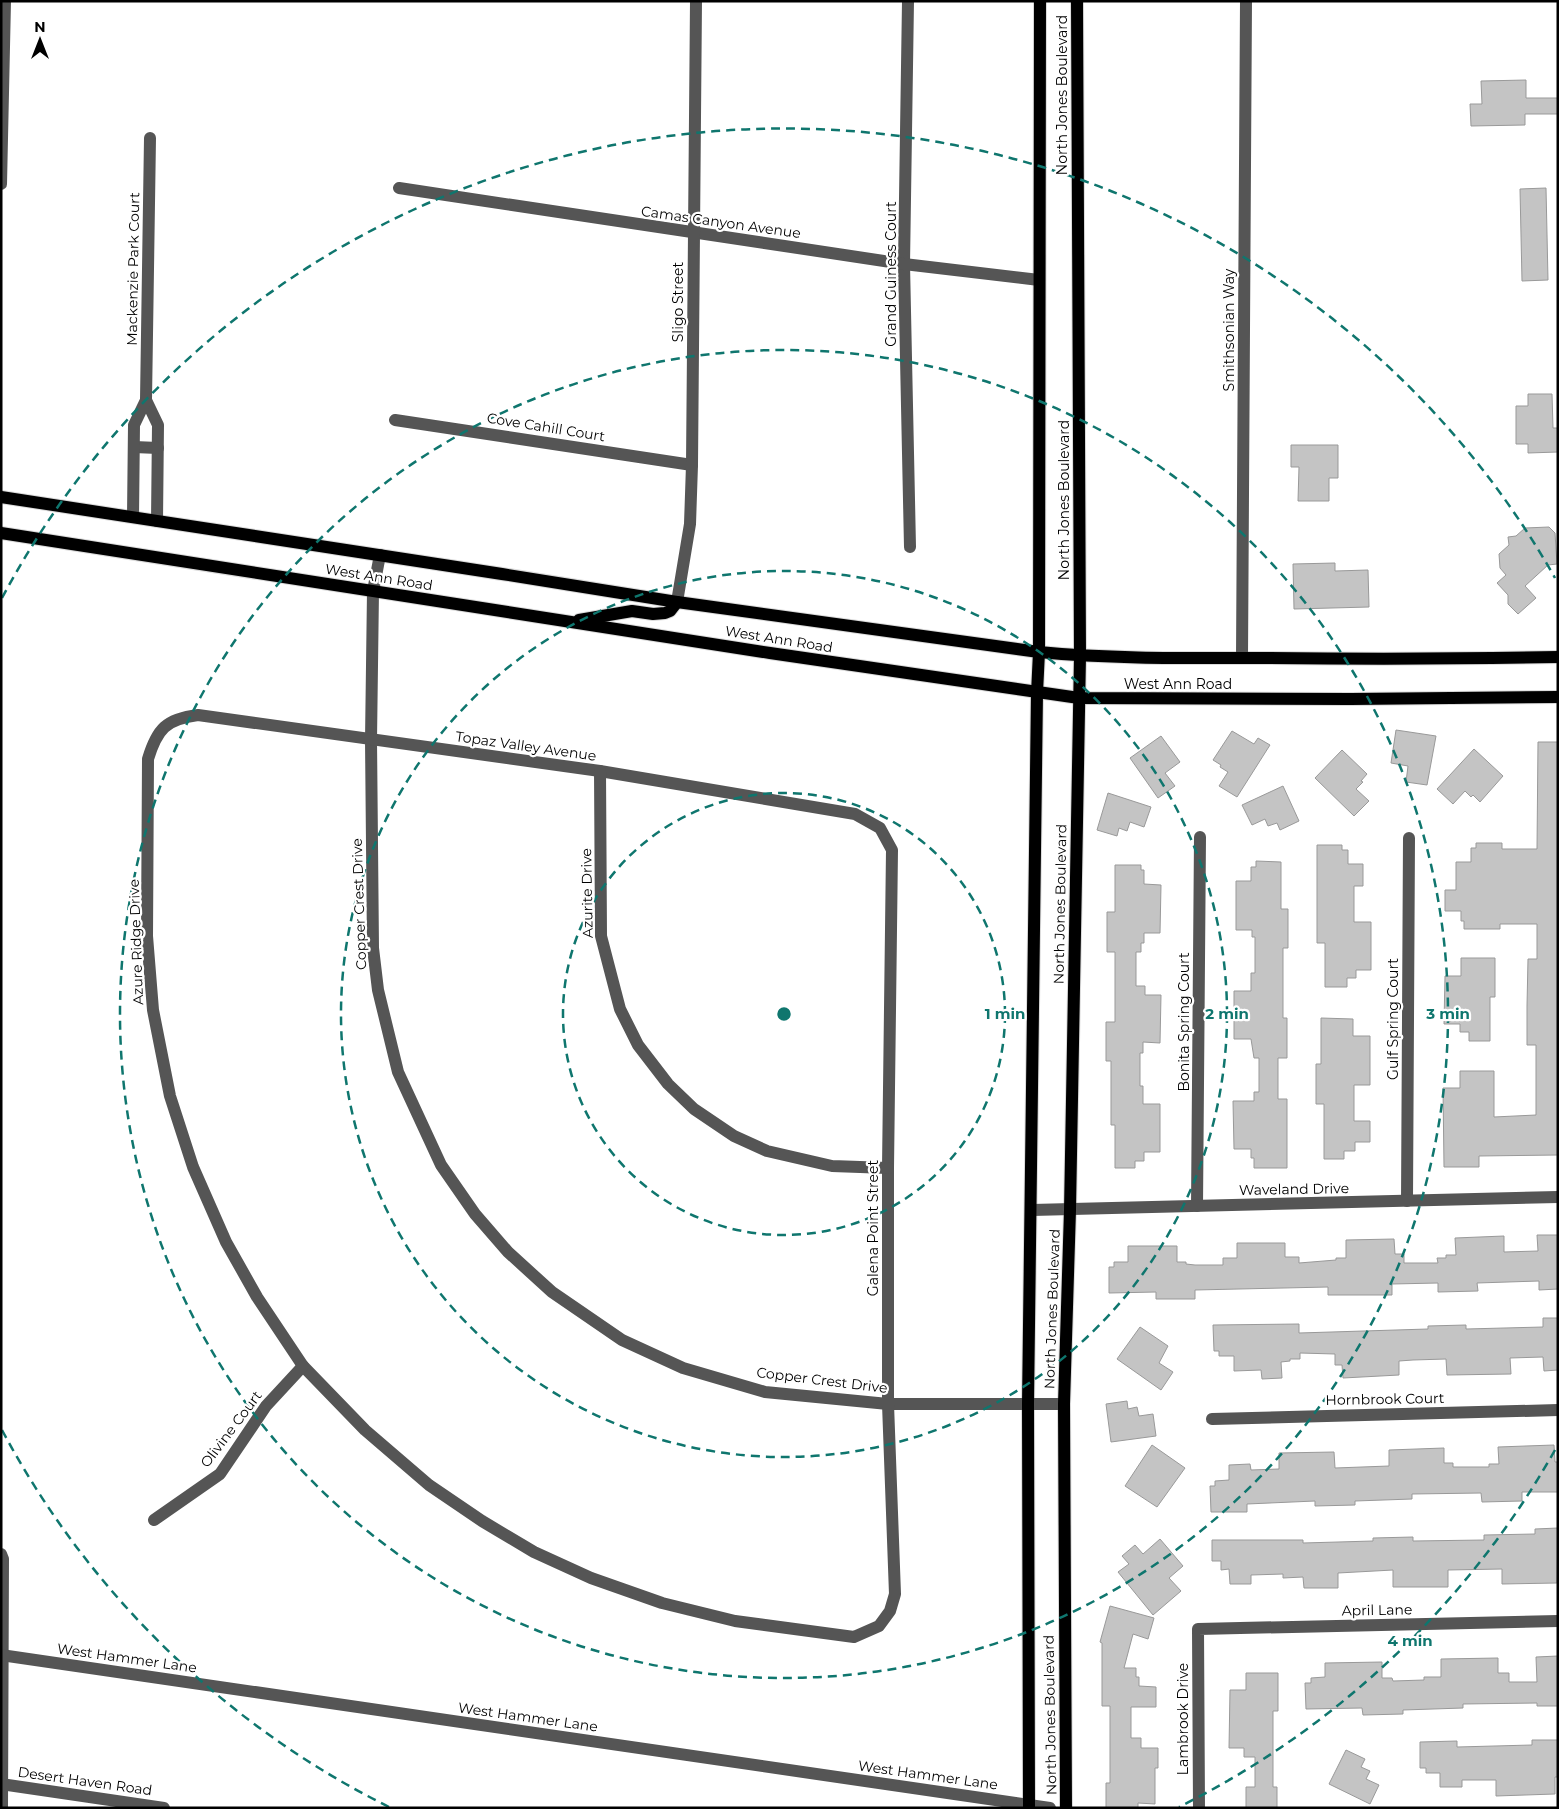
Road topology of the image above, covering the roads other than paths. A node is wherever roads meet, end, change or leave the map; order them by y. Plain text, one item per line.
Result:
1 (5, 1) edge
2 (908, 1) edge
3 (1040, 1) edge
4 (1077, 1) edge
5 (1246, 1) edge
6 (694, 2) edge
7 (150, 138) dead end
8 (1, 184) edge
9 (399, 188) dead end
10 (694, 234) junction
11 (904, 264) junction
12 (1039, 280) junction
13 (146, 400) junction
14 (395, 420) dead end
15 (134, 447) junction
16 (158, 448) junction
17 (692, 465) junction
18 (1, 497) edge
19 (133, 517) junction
20 (157, 521) junction
21 (1, 533) edge
22 (910, 546) dead end
23 (380, 555) junction
24 (372, 591) junction
25 (677, 602) junction
26 (567, 622) junction
27 (1039, 652) junction
28 (1080, 656) junction
29 (1558, 657) edge
30 (1242, 658) junction
31 (1037, 693) junction
32 (1558, 697) edge
33 (1078, 698) junction
34 (165, 726) joint
35 (371, 740) junction
36 (600, 771) junction
37 (880, 828) joint
38 (1200, 837) dead end
39 (1409, 838) dead end
40 (888, 1168) junction
41 (1558, 1198) edge
42 (1407, 1201) junction
43 (1197, 1206) junction
44 (1032, 1210) junction
45 (1070, 1210) junction
46 (303, 1366) junction
47 (888, 1404) junction
48 (1028, 1404) junction
49 (1064, 1404) junction
50 (1558, 1410) edge
51 (1212, 1418) dead end
52 (154, 1520) dead end
53 (1, 1554) edge
54 (1558, 1621) edge
55 (879, 1626) joint
56 (1198, 1629) joint
57 (1, 1655) edge
58 (2, 1784) edge
59 (140, 1806) edge
60 (1028, 1806) edge
61 (2, 1808) edge
62 (164, 1808) edge
63 (1050, 1808) edge
64 (1066, 1808) edge
65 (1199, 1808) edge

1 - 8 street
2 - 11 street, Grand Guiness Court
3 - 12 main road, North Jones Boulevard
4 - 28 main road, North Jones Boulevard
5 - 30 street, Smithsonian Way
6 - 10 street, Sligo Street
7 - 13 street, Mackenzie Park Court
9 - 10 street, Camas Canyon Avenue
10 - 11 street, Camas Canyon Avenue
10 - 17 street, Sligo Street
11 - 12 street, Camas Canyon Avenue
11 - 22 street, Grand Guiness Court
12 - 27 main road, North Jones Boulevard
13 - 15 street, Mackenzie Park Court
13 - 16 street, Mackenzie Park Court
14 - 17 street, Cove Cahill Court
15 - 16 street
15 - 19 street, Mackenzie Park Court
16 - 20 street, Mackenzie Park Court
17 - 25 street, Sligo Street
18 - 19 main road, West Ann Road
19 - 20 main road, West Ann Road
20 - 23 main road, West Ann Road
21 - 24 main road, West Ann Road
23 - 24 street, Copper Crest Drive
23 - 25 main road, West Ann Road
24 - 26 main road, West Ann Road
24 - 35 street, Copper Crest Drive
25 - 26 main road
25 - 27 main road, West Ann Road
26 - 31 main road, West Ann Road
27 - 28 main road, West Ann Road
27 - 31 main road, North Jones Boulevard
28 - 30 main road, West Ann Road
28 - 33 main road, North Jones Boulevard
29 - 30 main road, West Ann Road
31 - 33 main road, West Ann Road
31 - 44 main road, North Jones Boulevard
32 - 33 main road, West Ann Road
33 - 45 main road, North Jones Boulevard
34 - 35 street, Topaz Valley Avenue
34 - 46 street, Azure Ridge Drive
35 - 36 street, Topaz Valley Avenue
35 - 47 street, Copper Crest Drive
36 - 37 street, Topaz Valley Avenue
36 - 40 street, Azurite Drive
37 - 40 street, Galena Point Street
38 - 43 street, Bonita Spring Court
39 - 42 street, Gulf Spring Court
40 - 47 street, Galena Point Street
41 - 42 street, Waveland Drive
42 - 43 street, Waveland Drive
43 - 45 street, Waveland Drive
44 - 45 street, Waveland Drive
44 - 48 main road, North Jones Boulevard
45 - 49 main road, North Jones Boulevard
46 - 52 street, Olivine Court
46 - 55 street, Azure Ridge Drive
47 - 48 street, Copper Crest Drive
47 - 55 street, Galena Point Street
48 - 49 street, Copper Crest Drive
48 - 60 main road, North Jones Boulevard
49 - 64 main road, North Jones Boulevard
50 - 51 street, Hornbrook Court
53 - 57 street
54 - 56 street, April Lane
56 - 65 street, Lambrook Drive
57 - 58 street
57 - 60 street, West Hammer Lane
58 - 59 street, Desert Haven Road
58 - 61 street
59 - 62 street, Desert Haven Road
60 - 63 street, West Hammer Lane

